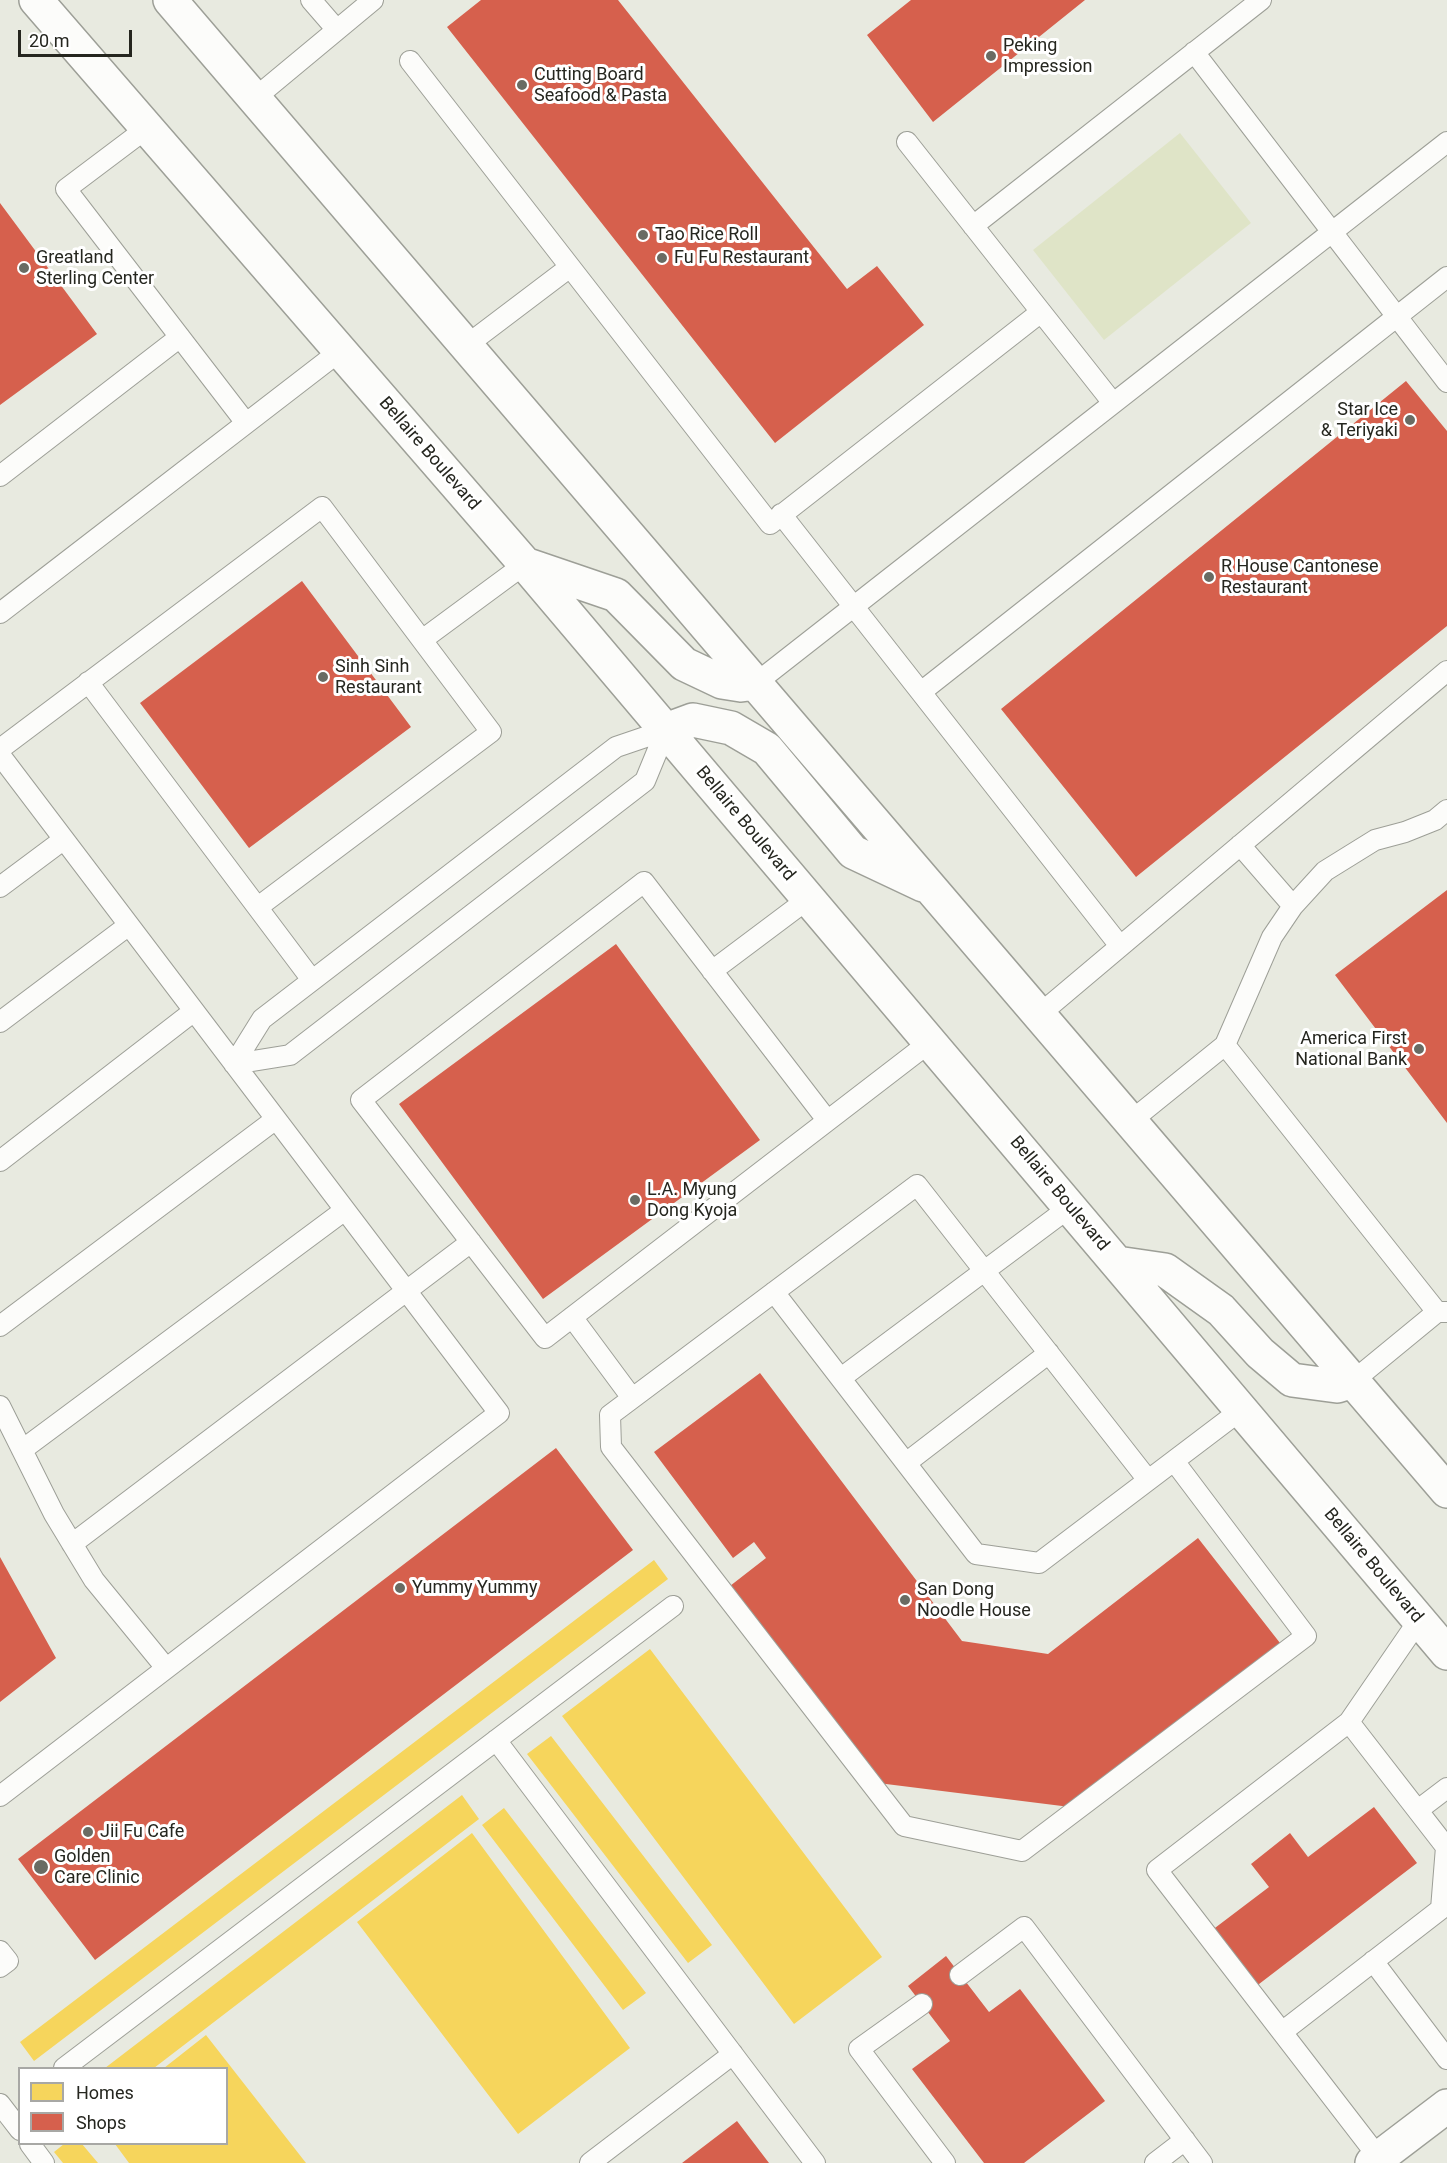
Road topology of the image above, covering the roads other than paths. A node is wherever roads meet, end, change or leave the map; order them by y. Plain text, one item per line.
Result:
1 (36, 0) edge
2 (170, 0) edge
3 (311, 0) edge
4 (373, 0) edge
5 (1261, 0) edge
6 (337, 30) junction
7 (1194, 52) junction
8 (410, 61) dead end
9 (255, 98) junction
10 (147, 128) junction
11 (907, 142) dead end
12 (1447, 142) edge
13 (973, 226) junction
14 (1332, 232) junction
15 (570, 267) junction
16 (1447, 277) edge
17 (1041, 312) junction
18 (1396, 316) junction
19 (180, 337) junction
20 (467, 345) junction
21 (339, 351) junction
22 (1447, 382) edge
23 (1113, 403) junction
24 (246, 423) junction
25 (0, 477) edge
26 (781, 514) junction
27 (525, 564) junction
28 (854, 607) junction
29 (0, 612) edge
30 (422, 640) junction
31 (1446, 676) edge
32 (88, 682) junction
33 (756, 683) junction
34 (921, 692) junction
35 (666, 730) junction
36 (0, 749) edge
37 (0, 755) edge
38 (1447, 810) edge
39 (63, 840) junction
40 (1240, 845) junction
41 (0, 887) edge
42 (933, 889) junction
43 (808, 899) junction
44 (1293, 906) junction
45 (258, 907) junction
46 (129, 925) junction
47 (1120, 946) junction
48 (712, 971) junction
49 (312, 980) junction
50 (194, 1011) junction
51 (1040, 1014) junction
52 (0, 1022) edge
53 (930, 1042) junction
54 (1224, 1045) junction
55 (234, 1064) junction
56 (276, 1119) junction
57 (827, 1120) junction
58 (1131, 1121) junction
59 (0, 1161) edge
60 (1070, 1207) junction
61 (345, 1210) junction
62 (471, 1242) junction
63 (1117, 1263) junction
64 (984, 1271) junction
65 (406, 1291) junction
66 (774, 1292) junction
67 (1442, 1312) edge
68 (572, 1317) junction
69 (0, 1326) edge
70 (1049, 1353) junction
71 (841, 1378) junction
72 (1353, 1381) junction
73 (632, 1398) junction
74 (0, 1406) edge
75 (1241, 1410) junction
76 (22, 1450) junction
77 (1174, 1461) junction
78 (906, 1463) junction
79 (1442, 1476) edge
80 (1148, 1480) junction
81 (72, 1544) junction
82 (674, 1606) dead end
83 (1419, 1620) junction
84 (1447, 1653) edge
85 (166, 1668) junction
86 (1349, 1722) junction
87 (496, 1740) junction
88 (1447, 1788) edge
89 (0, 1796) edge
90 (1418, 1810) junction
91 (0, 1951) edge
92 (1373, 1961) junction
93 (0, 1967) edge
94 (960, 1975) dead end
95 (922, 2004) dead end
96 (1282, 2032) junction
97 (733, 2054) junction
98 (1447, 2059) edge
99 (65, 2067) edge
100 (8, 2106) edge
101 (1447, 2106) edge
102 (18, 2126) edge
103 (1185, 2140) junction
104 (31, 2145) edge
105 (1375, 2160) edge
106 (44, 2163) edge
107 (590, 2163) edge
108 (815, 2163) edge
109 (945, 2163) edge
110 (1155, 2163) edge
111 (1202, 2163) edge

1 - 10 main road, Bellaire Boulevard
2 - 9 main road
3 - 6 lane
4 - 6 lane
5 - 7 lane
6 - 9 lane
7 - 13 lane
7 - 14 lane
8 - 15 lane
9 - 20 main road
10 - 19 lane
10 - 21 main road, Bellaire Boulevard
11 - 13 lane
12 - 14 lane
13 - 17 lane
14 - 18 lane
14 - 23 lane
15 - 20 lane
15 - 26 lane
16 - 18 lane
17 - 23 lane
17 - 26 lane
18 - 22 lane
18 - 34 lane
19 - 24 lane
19 - 25 lane
20 - 33 main road
21 - 24 lane
21 - 27 main road, Bellaire Boulevard
23 - 28 lane
24 - 29 lane
26 - 28 lane
27 - 30 lane
27 - 33 main road
27 - 35 main road, Bellaire Boulevard
28 - 33 lane
28 - 34 lane
30 - 32 lane
30 - 45 lane
31 - 40 lane
32 - 36 lane
32 - 45 lane
33 - 42 main road
34 - 47 lane
35 - 42 main road
35 - 43 main road, Bellaire Boulevard
35 - 49 lane
35 - 55 lane
37 - 39 lane
38 - 44 lane
39 - 41 lane
39 - 46 lane
40 - 44 lane
40 - 47 lane
42 - 51 main road
43 - 48 lane
43 - 53 main road, Bellaire Boulevard
44 - 54 lane
45 - 49 lane
46 - 50 lane
46 - 52 lane
47 - 51 lane
48 - 57 lane
48 - 62 lane
49 - 55 lane
50 - 55 lane
50 - 59 lane
51 - 58 main road
53 - 57 lane
53 - 60 main road, Bellaire Boulevard
54 - 58 lane
54 - 67 lane
55 - 56 lane
56 - 61 lane
56 - 69 lane
57 - 68 lane
58 - 72 main road
60 - 63 main road, Bellaire Boulevard
60 - 64 lane
61 - 65 lane
61 - 76 lane
62 - 65 lane
62 - 68 lane
63 - 72 main road
63 - 75 main road, Bellaire Boulevard
64 - 66 lane
64 - 70 lane
64 - 71 lane
65 - 81 lane
65 - 85 lane
66 - 71 lane
66 - 73 lane
67 - 72 lane
68 - 73 lane
70 - 78 lane
70 - 80 lane
71 - 78 lane
72 - 79 main road
73 - 77 lane
74 - 76 lane
75 - 77 lane
75 - 83 main road, Bellaire Boulevard
76 - 81 lane
77 - 80 lane
78 - 80 lane
81 - 85 lane
82 - 87 lane
83 - 84 main road, Bellaire Boulevard
83 - 86 lane
85 - 89 lane
86 - 90 lane
86 - 96 lane
87 - 97 lane
87 - 99 lane
88 - 90 lane
90 - 92 lane
91 - 93 lane
92 - 96 lane
92 - 98 lane
94 - 103 lane
95 - 109 lane
96 - 105 lane
97 - 107 lane
97 - 108 lane
100 - 102 lane
101 - 105 main road
103 - 110 lane
103 - 111 lane
104 - 106 lane

